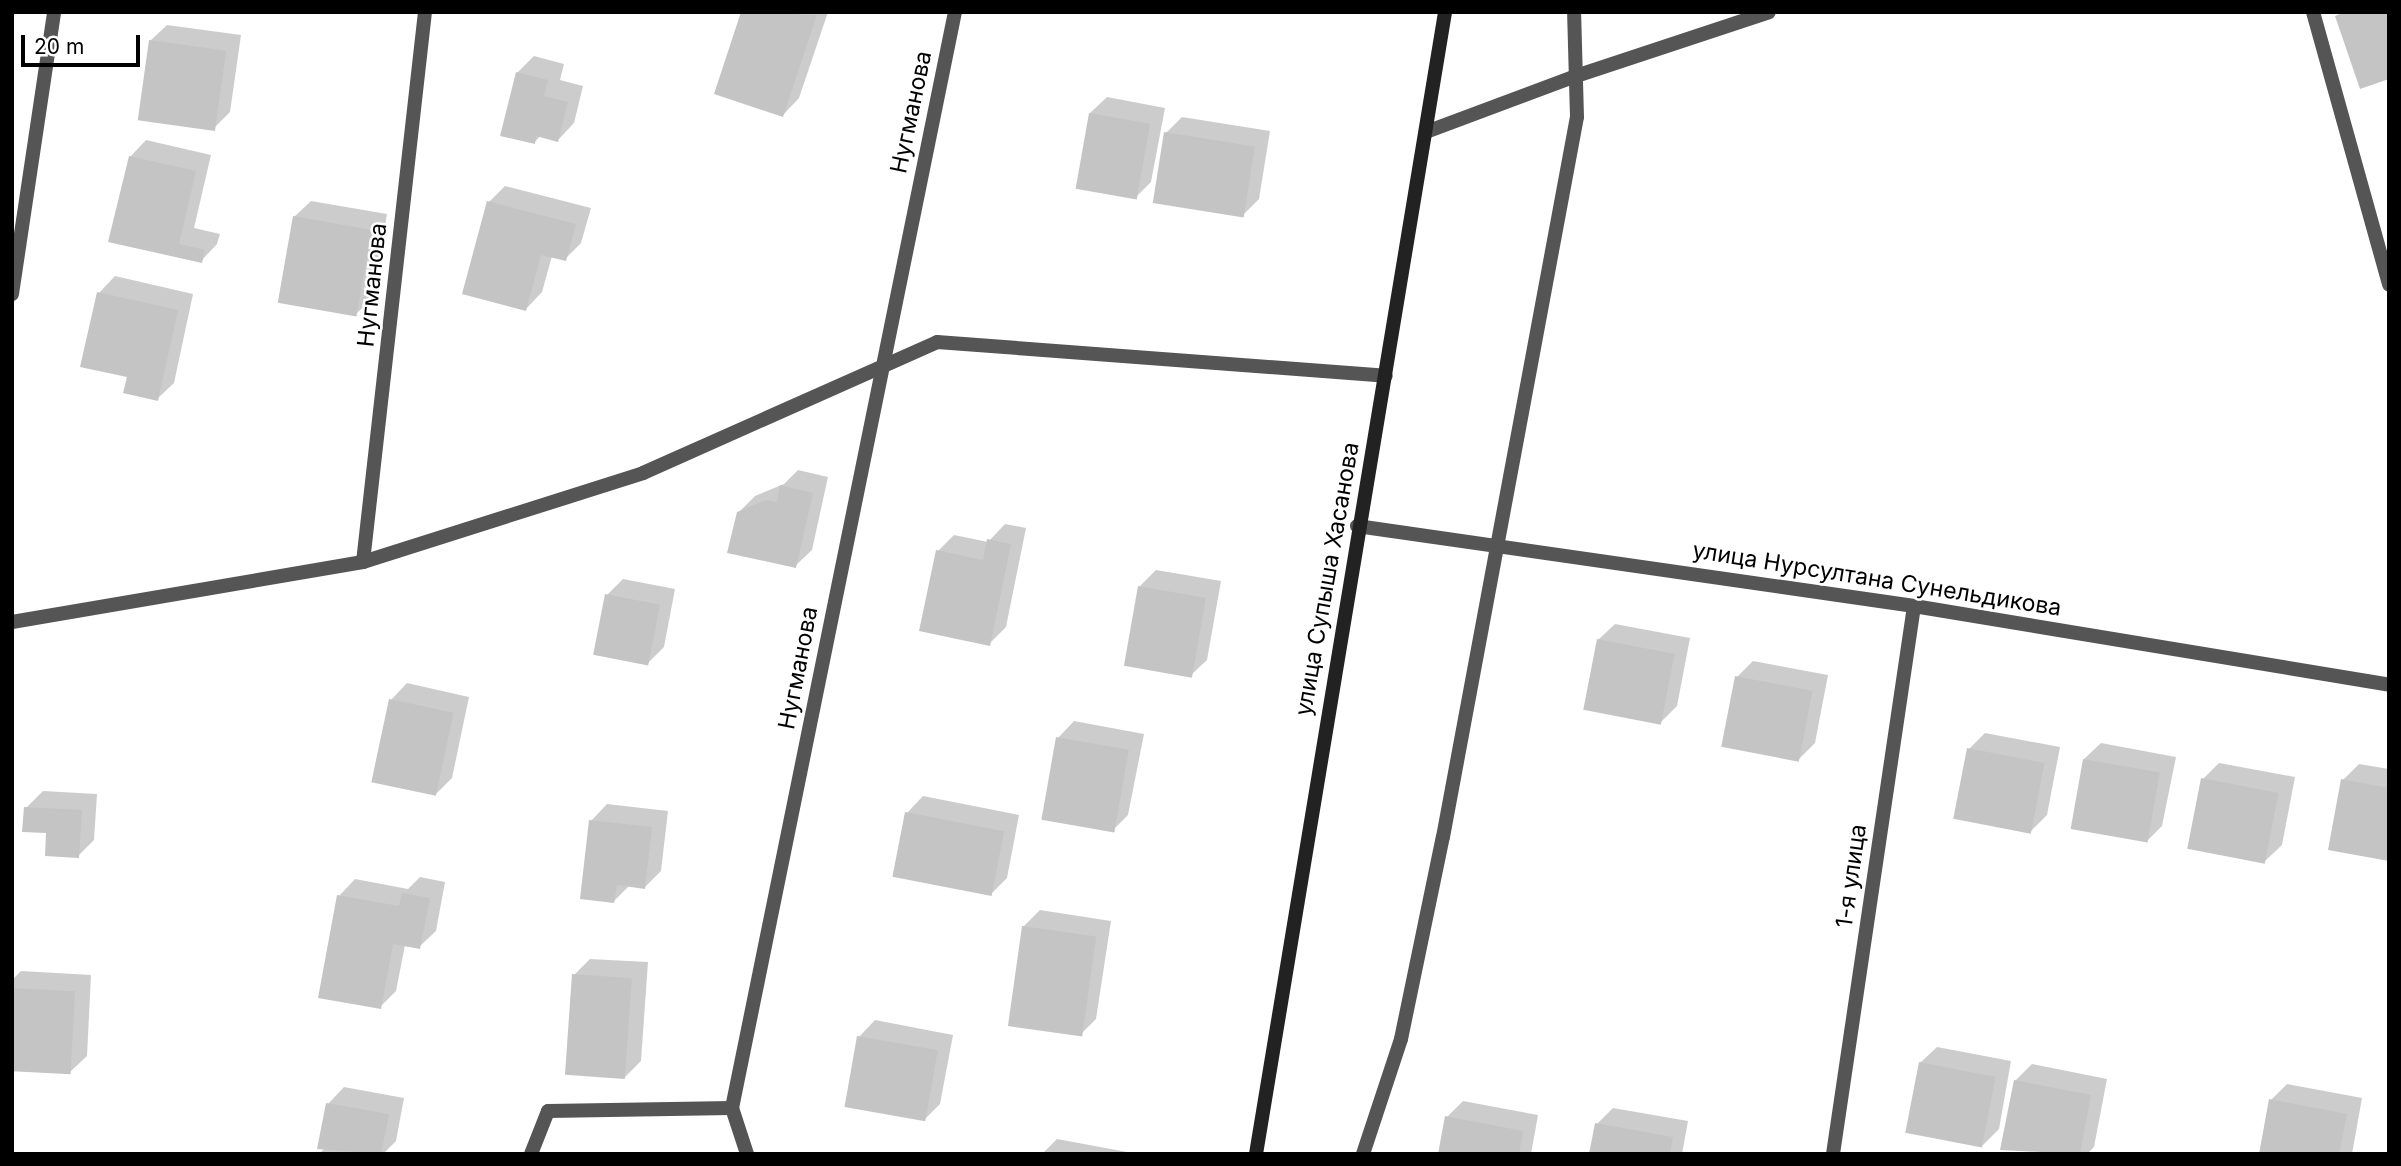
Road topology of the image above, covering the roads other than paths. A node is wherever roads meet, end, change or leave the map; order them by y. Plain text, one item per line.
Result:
1 (54, 12) edge
2 (425, 12) edge
3 (955, 12) edge
4 (1445, 12) edge
5 (1574, 12) edge
6 (1769, 12) edge
7 (2313, 12) edge
8 (1576, 76) junction
9 (1426, 132) junction
10 (2389, 285) edge
11 (12, 294) edge
12 (883, 366) junction
13 (1386, 376) junction
14 (1357, 526) junction
15 (1497, 546) junction
16 (363, 562) junction
17 (1914, 606) junction
18 (12, 622) edge
19 (2389, 685) edge
20 (732, 1108) junction
21 (531, 1154) edge
22 (747, 1154) edge
23 (1256, 1154) edge
24 (1363, 1154) edge
25 (1833, 1154) edge

1 - 11 street
2 - 16 street, Нугманова
3 - 12 street, Нугманова
4 - 9 street, улица Супыша Хасанова
5 - 8 street
6 - 8 street
7 - 10 street
8 - 9 street
8 - 15 street
9 - 13 street, улица Супыша Хасанова
12 - 13 street
12 - 16 street
12 - 20 street, Нугманова
13 - 14 street, улица Супыша Хасанова
14 - 15 street, улица Нурсултана Сунельдикова
14 - 23 street, улица Супыша Хасанова
15 - 17 street, улица Нурсултана Сунельдикова
15 - 24 street
16 - 18 street
17 - 19 street, улица Нурсултана Сунельдикова
17 - 25 street, 1-я улица
20 - 21 street
20 - 22 street

